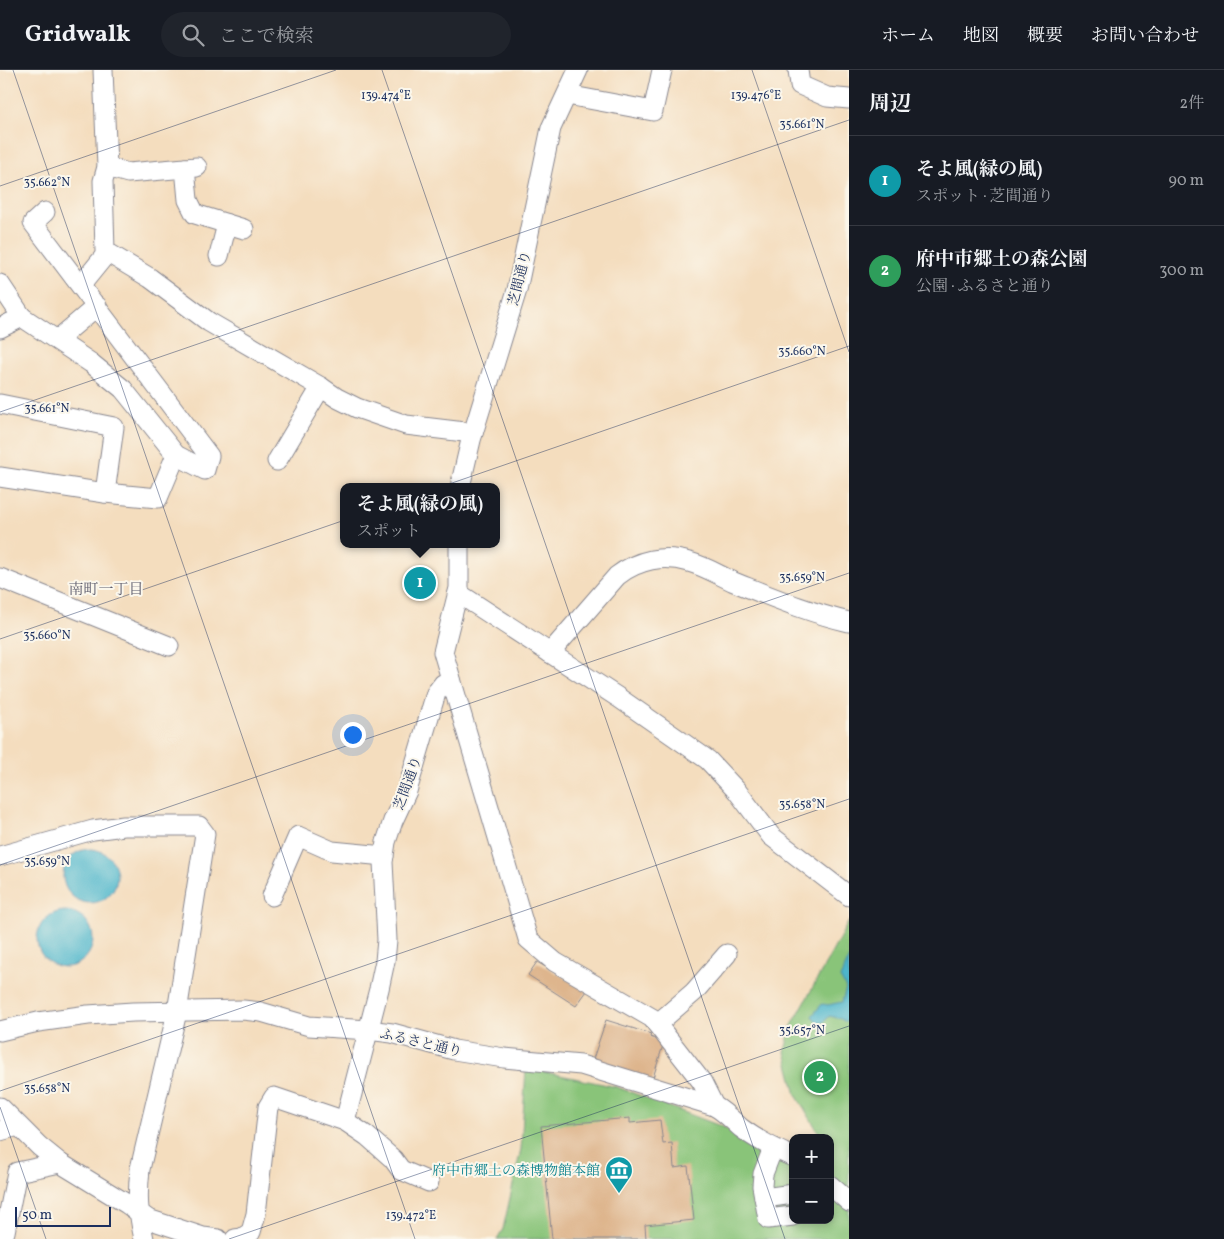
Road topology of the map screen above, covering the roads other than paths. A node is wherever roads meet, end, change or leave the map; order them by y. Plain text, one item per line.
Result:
1 (103, 70) edge
2 (578, 70) edge
3 (662, 70) edge
4 (798, 70) edge
5 (567, 95) junction
6 (849, 99) edge
7 (107, 168) junction
8 (44, 212) dead end
9 (108, 253) junction
10 (219, 256) dead end
11 (0, 284) edge
12 (81, 285) junction
13 (97, 306) junction
14 (22, 317) junction
15 (0, 328) edge
16 (57, 340) junction
17 (321, 387) junction
18 (0, 404) edge
19 (473, 433) junction
20 (176, 455) junction
21 (277, 461) dead end
22 (0, 476) edge
23 (461, 483) edge
24 (105, 493) junction
25 (459, 548) edge
26 (0, 578) edge
27 (458, 593) junction
28 (849, 622) edge
29 (169, 646) dead end
30 (550, 654) junction
31 (451, 679) junction
32 (0, 856) edge
33 (384, 856) junction
34 (272, 896) dead end
35 (849, 896) edge
36 (727, 954) dead end
37 (177, 1012) junction
38 (657, 1024) junction
39 (368, 1030) junction
40 (0, 1031) edge
41 (714, 1106) junction
42 (0, 1108) edge
43 (345, 1121) junction
44 (9, 1128) edge
45 (773, 1148) junction
46 (789, 1155) edge
47 (60, 1163) junction
48 (429, 1182) dead end
49 (834, 1189) edge
50 (789, 1195) edge
51 (764, 1198) junction
52 (6, 1199) edge
53 (849, 1202) edge
54 (138, 1212) junction
55 (789, 1216) edge
56 (1, 1239) edge
57 (144, 1239) edge
58 (218, 1239) edge
59 (235, 1239) edge

1 - 7 street
2 - 5 street, 芝間通り
3 - 5 street
4 - 6 street
5 - 19 street, 芝間通り
7 - 9 street
7 - 10 street
8 - 12 street
9 - 12 street
9 - 17 street
11 - 14 street
12 - 13 street
13 - 16 street
13 - 20 street
14 - 15 street
14 - 16 street
16 - 20 street
17 - 19 street
17 - 21 street
18 - 24 street
19 - 23 street, 芝間通り
20 - 24 street
22 - 24 street
25 - 27 street
26 - 29 street
27 - 30 street
27 - 31 street
28 - 30 street
30 - 35 street
31 - 33 street, 芝間通り
31 - 38 street
32 - 37 street
33 - 34 street
33 - 39 street, 芝間通り
36 - 38 street
37 - 39 street, ふるさと通り
37 - 40 street, ふるさと通り
37 - 54 street
38 - 41 street
39 - 41 street, ふるさと通り
39 - 43 street, 芝間通り
41 - 45 street, ふるさと通り
42 - 44 street
43 - 48 street
43 - 59 street
44 - 47 street
45 - 46 street, ふるさと通り
45 - 51 street
47 - 52 street
47 - 54 street
49 - 53 street
50 - 51 street
51 - 55 street
52 - 56 street
54 - 57 street
54 - 58 street

